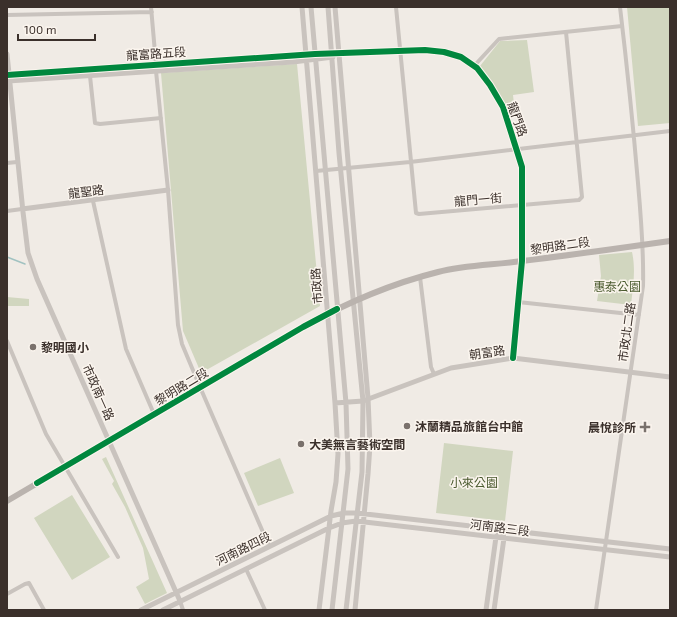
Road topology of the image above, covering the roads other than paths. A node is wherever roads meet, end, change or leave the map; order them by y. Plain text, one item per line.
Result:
1 (302, 7) edge
2 (311, 7) edge
3 (328, 7) edge
4 (336, 7) edge
5 (396, 7) edge
6 (620, 7) edge
7 (151, 9) edge
8 (7, 15) edge
9 (622, 26) junction
10 (566, 32) junction
11 (401, 51) junction
12 (7, 54) edge
13 (338, 55) junction
14 (331, 56) junction
15 (315, 57) junction
16 (306, 58) junction
17 (156, 64) junction
18 (474, 66) junction
19 (156, 71) junction
20 (8, 75) edge
21 (90, 76) junction
22 (8, 81) edge
23 (161, 118) junction
24 (670, 131) edge
25 (634, 135) junction
26 (577, 142) junction
27 (517, 149) junction
28 (7, 162) edge
29 (17, 162) junction
30 (410, 162) junction
31 (340, 168) junction
32 (348, 168) junction
33 (325, 170) junction
34 (316, 171) junction
35 (168, 190) junction
36 (93, 201) junction
37 (522, 205) junction
38 (22, 209) junction
39 (7, 211) edge
40 (670, 241) edge
41 (643, 245) junction
42 (522, 261) junction
43 (420, 277) junction
44 (359, 298) junction
45 (352, 302) junction
46 (518, 302) junction
47 (337, 309) junction
48 (328, 313) junction
49 (639, 315) junction
50 (7, 341) edge
51 (513, 358) junction
52 (630, 372) junction
53 (434, 374) junction
54 (670, 377) edge
55 (200, 388) junction
56 (368, 398) junction
57 (362, 401) junction
58 (335, 403) junction
59 (346, 403) junction
60 (154, 414) junction
61 (109, 441) junction
62 (66, 466) junction
63 (7, 501) edge
64 (344, 513) junction
65 (357, 513) junction
66 (365, 514) junction
67 (331, 516) junction
68 (356, 520) junction
69 (364, 522) junction
70 (342, 523) junction
71 (329, 528) junction
72 (502, 530) junction
73 (496, 537) junction
74 (504, 538) junction
75 (606, 542) junction
76 (269, 546) junction
77 (605, 549) junction
78 (670, 549) edge
79 (118, 557) dead end
80 (670, 557) edge
81 (246, 569) junction
82 (175, 592) junction
83 (7, 594) edge
84 (180, 601) junction
85 (44, 610) edge
86 (141, 610) edge
87 (163, 610) edge
88 (183, 610) edge
89 (265, 610) edge
90 (318, 610) edge
91 (332, 610) edge
92 (346, 610) edge
93 (355, 610) edge
94 (486, 610) edge
95 (494, 610) edge
96 (596, 610) edge

1 - 16 street, 市政路
2 - 15 street, 市政路
3 - 14 street
4 - 13 street
5 - 11 street, 龍門一街
6 - 9 street, 市政北二路
7 - 8 street
7 - 17 street
9 - 10 street
9 - 25 street, 市政北二路
10 - 18 street
10 - 26 street, 龍門一街
11 - 13 street, 龍門路
11 - 18 street, 龍門路
11 - 30 street, 龍門一街
12 - 20 street, 市政南一路
13 - 14 street, 龍門路
13 - 32 street
14 - 15 street, 龍門路
14 - 31 street
15 - 16 street, 龍門路
15 - 33 street, 市政路
16 - 17 street, 龍富路五段
16 - 19 street, 龍富路五段
16 - 34 street, 市政路
17 - 20 street, 龍富路五段
18 - 27 street, 龍門路
19 - 21 street, 龍富路五段
19 - 23 street
20 - 22 street, 市政南一路
21 - 22 street, 龍富路五段
21 - 23 street
22 - 29 street, 市政南一路
23 - 35 street
24 - 25 street
25 - 26 street
25 - 41 street, 市政北二路
26 - 27 street
26 - 37 street, 龍門一街
27 - 30 street
27 - 37 street, 龍門路
28 - 29 street
29 - 38 street, 市政南一路
30 - 32 street
30 - 37 street, 龍門一街
31 - 32 street
31 - 33 street
31 - 45 street
32 - 44 street
33 - 34 street
33 - 47 street, 市政路
34 - 48 street, 市政路
35 - 36 street, 龍聖路
35 - 55 street
36 - 38 street, 龍聖路
36 - 60 street
37 - 42 street, 龍門路
38 - 39 street, 龍聖路
38 - 61 street, 市政南一路
40 - 41 main road, 黎明路二段
41 - 42 main road, 黎明路二段
41 - 49 street, 市政北二路
42 - 43 main road, 黎明路二段
42 - 46 street, 龍門路
43 - 44 main road, 黎明路二段
43 - 53 street
44 - 45 main road, 黎明路二段
44 - 56 street
45 - 47 main road, 黎明路二段
45 - 57 street
46 - 49 street
46 - 51 street, 龍門路
47 - 48 main road, 黎明路二段
47 - 59 street, 市政路
48 - 55 main road, 黎明路二段
48 - 58 street, 市政路
49 - 52 street, 市政北二路
50 - 62 street
51 - 52 street, 朝富路
51 - 53 street, 朝富路
52 - 54 street, 朝富路
52 - 75 street, 市政北二路
53 - 56 street, 朝富路
55 - 60 main road, 黎明路二段
55 - 76 street
56 - 57 street, 朝富路
56 - 66 street
57 - 59 street, 朝富路
57 - 65 street
58 - 59 street, 朝富路
58 - 67 street, 市政路
59 - 64 street, 市政路
60 - 61 main road, 黎明路二段
61 - 62 main road, 黎明路二段
61 - 82 street, 市政南一路
62 - 63 main road, 黎明路二段
62 - 79 street
64 - 65 street, 河南路四段
64 - 67 street, 河南路四段
64 - 70 street, 市政路
65 - 66 street, 河南路三段
65 - 68 street
66 - 69 street
66 - 72 street, 河南路三段
67 - 71 street, 市政路
67 - 76 street, 河南路四段
68 - 69 street, 河南路三段
68 - 70 street, 河南路三段
68 - 92 street
69 - 73 street, 河南路三段
69 - 93 street
70 - 71 street, 河南路三段
70 - 91 street, 市政路
71 - 81 street, 河南路四段
71 - 90 street, 市政路
72 - 73 street
72 - 74 street
72 - 75 street, 河南路三段
73 - 74 street, 河南路三段
73 - 94 street
74 - 77 street, 河南路三段
74 - 95 street
75 - 77 street, 市政北二路
75 - 78 street, 河南路三段
76 - 82 street, 河南路四段
77 - 80 street, 河南路三段
77 - 96 street, 市政北二路
81 - 84 street, 河南路四段
81 - 89 street
82 - 84 street, 市政南一路
82 - 86 street, 河南路四段
83 - 85 street
84 - 87 street, 河南路四段
84 - 88 street, 市政南一路

